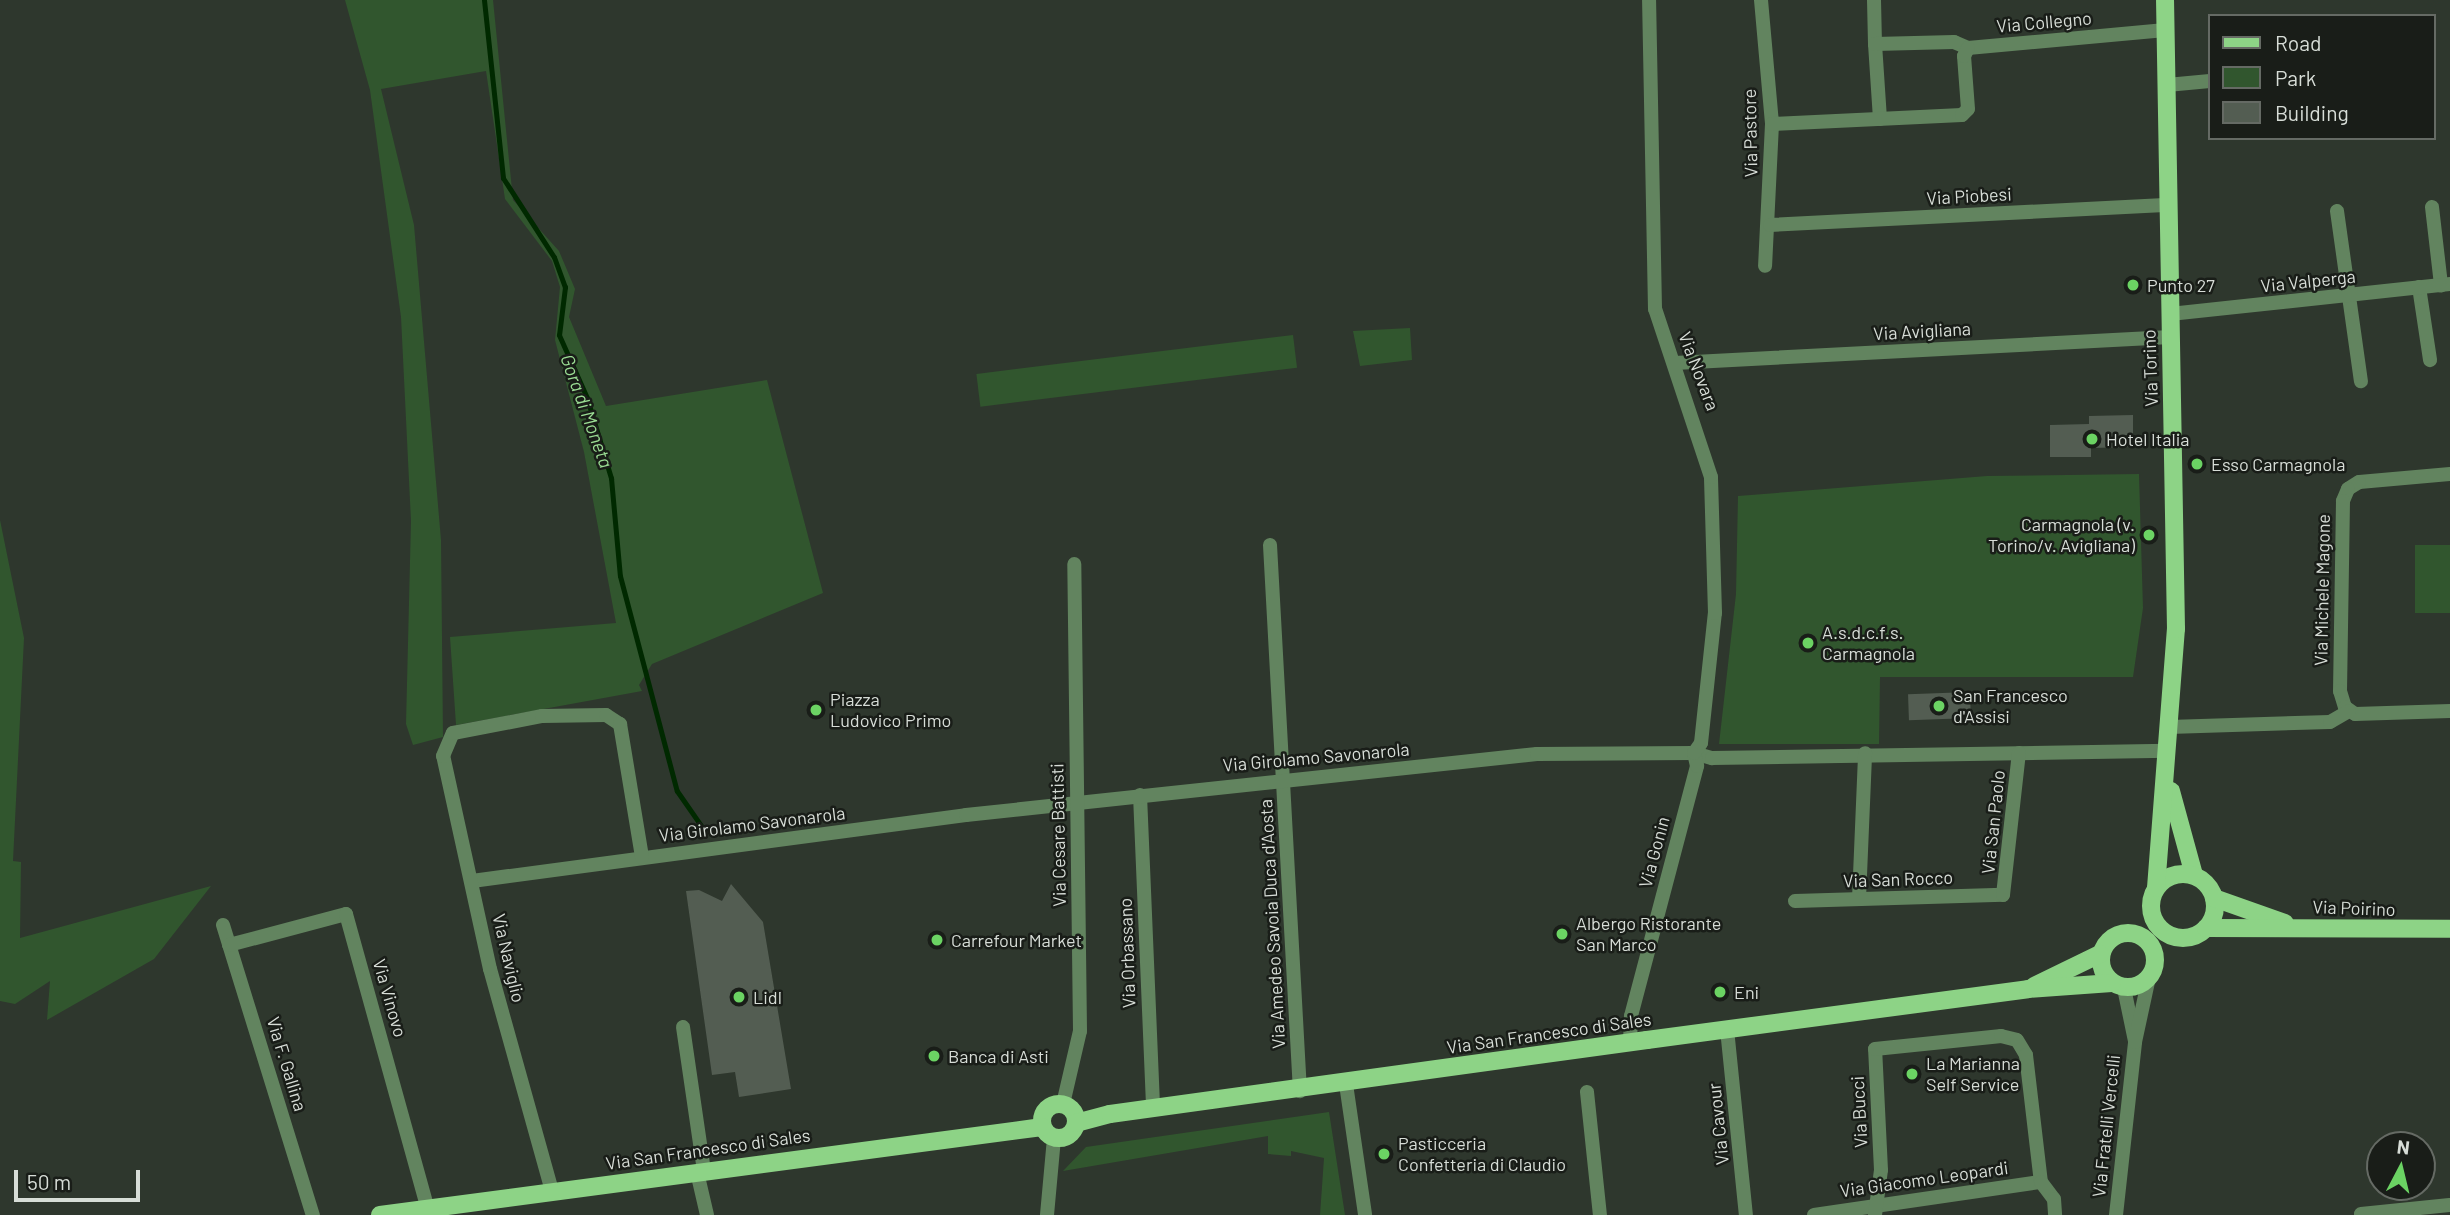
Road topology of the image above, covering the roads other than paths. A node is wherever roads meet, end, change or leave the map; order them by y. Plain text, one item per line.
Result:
1 (1649, 0) edge
2 (1761, 0) edge
3 (1874, 0) edge
4 (2165, 0) edge
5 (2165, 30) junction
6 (1875, 44) junction
7 (1968, 48) junction
8 (2208, 80) edge
9 (2166, 85) junction
10 (1880, 119) junction
11 (1772, 124) junction
12 (2169, 205) junction
13 (2432, 207) dead end
14 (2337, 211) dead end
15 (1770, 225) junction
16 (1765, 266) dead end
17 (2446, 285) edge
18 (2419, 287) junction
19 (2346, 297) junction
20 (2169, 314) junction
21 (2170, 337) junction
22 (2430, 360) dead end
23 (1675, 363) junction
24 (2361, 381) dead end
25 (2450, 474) edge
26 (1270, 545) dead end
27 (1074, 564) dead end
28 (2349, 711) junction
29 (2450, 711) edge
30 (2169, 727) junction
31 (2168, 751) junction
32 (2019, 752) junction
33 (1694, 753) junction
34 (1865, 753) junction
35 (2168, 777) junction
36 (1283, 779) junction
37 (1140, 795) junction
38 (1076, 802) junction
39 (642, 857) junction
40 (2194, 875) junction
41 (472, 881) junction
42 (2155, 888) junction
43 (2003, 895) joint
44 (2214, 898) junction
45 (1859, 899) junction
46 (1795, 901) dead end
47 (2150, 908) junction
48 (223, 925) dead end
49 (2299, 927) junction
50 (2206, 928) junction
51 (2450, 929) edge
52 (2407, 931) junction
53 (2126, 932) junction
54 (2177, 938) junction
55 (2450, 939) edge
56 (229, 945) junction
57 (2101, 954) junction
58 (2152, 969) junction
59 (2118, 985) junction
60 (2028, 989) junction
61 (683, 1027) dead end
62 (1727, 1029) junction
63 (2135, 1042) junction
64 (1630, 1043) junction
65 (1346, 1084) junction
66 (1300, 1091) junction
67 (1587, 1092) dead end
68 (1063, 1104) junction
69 (1153, 1109) junction
70 (1076, 1123) junction
71 (1048, 1132) junction
72 (700, 1171) junction
73 (2041, 1182) junction
74 (552, 1192) junction
75 (2450, 1205) edge
76 (428, 1209) junction
77 (1875, 1210) edge
78 (2361, 1214) edge
79 (313, 1215) edge
80 (380, 1215) edge
81 (707, 1215) edge
82 (1047, 1215) edge
83 (1365, 1215) edge
84 (1600, 1215) edge
85 (1746, 1215) edge
86 (1814, 1215) edge
87 (2054, 1215) edge
88 (2116, 1215) edge

1 - 23 street, Via Novara
2 - 11 street, Via Pastore
3 - 6 street
4 - 5 main road, Via Torino
5 - 7 street, Via Collegno
5 - 9 main road, Via Torino
6 - 7 street, Via Collegno
6 - 10 street
7 - 10 street
8 - 9 street
9 - 12 main road, Via Torino
10 - 11 street
11 - 15 street, Via Pastore
12 - 15 street, Via Piobesi
12 - 20 main road, Via Torino
13 - 17 street
14 - 19 street
15 - 16 street, Via Pastore
17 - 18 street, Via Valperga
18 - 19 street, Via Valperga
18 - 22 street
19 - 20 street, Via Valperga
19 - 24 street
20 - 21 main road, Via Torino
21 - 23 street, Via Avigliana
21 - 30 main road, Via Torino
23 - 33 street, Via Novara
25 - 28 street, Via Michele Magone
26 - 36 street, Via Amedeo Savoia Duca d'Aosta
27 - 38 street, Via Cesare Battisti
28 - 29 street
28 - 30 street
30 - 31 main road, Via Torino
31 - 32 street, Via Girolamo Savonarola
31 - 35 main road, Via Torino
32 - 34 street, Via Girolamo Savonarola
32 - 43 street, Via San Paolo
33 - 34 street, Via Girolamo Savonarola
33 - 36 street, Via Girolamo Savonarola
33 - 64 street, Via Gonin
34 - 45 street
35 - 40 main road, Via Torino
35 - 42 main road, Via Torino
36 - 37 street, Via Girolamo Savonarola
36 - 66 street, Via Amedeo Savoia Duca d'Aosta
37 - 38 street, Via Girolamo Savonarola
37 - 69 street, Via Orbassano
38 - 39 street, Via Girolamo Savonarola
38 - 68 street, Via Cesare Battisti
39 - 41 street, Via Girolamo Savonarola
39 - 41 street, Via Naviglio
40 - 42 main road
40 - 44 main road
41 - 74 street, Via Naviglio
42 - 47 main road
43 - 45 street, Via San Rocco
44 - 49 main road, Via Poirino
44 - 50 main road
45 - 46 street, Via San Rocco
47 - 53 main road
47 - 54 main road
48 - 56 street, Via F. Gallina
49 - 50 main road, Via Poirino
49 - 52 main road, Via Poirino
50 - 54 main road
51 - 52 main road, Via Poirino
52 - 55 main road, Via Poirino
53 - 57 main road
53 - 58 main road
54 - 58 main road
56 - 76 street, Via Vinovo
56 - 79 street, Via F. Gallina
57 - 59 main road
57 - 60 main road, Via San Francesco di Sales
58 - 59 main road
58 - 63 street, Via Fratelli Vercelli
59 - 60 main road, Via San Francesco di Sales
59 - 63 street, Via Fratelli Vercelli
60 - 62 main road, Via San Francesco di Sales
61 - 72 street
62 - 64 main road, Via San Francesco di Sales
62 - 85 street, Via Cavour
63 - 88 street, Via Fratelli Vercelli
64 - 65 main road, Via San Francesco di Sales
65 - 66 main road, Via San Francesco di Sales
65 - 83 street
66 - 69 main road, Via San Francesco di Sales
67 - 84 street
68 - 70 main road
68 - 71 main road
69 - 70 main road, Via San Francesco di Sales
70 - 71 main road
71 - 72 main road, Via San Francesco di Sales
71 - 82 street
72 - 74 main road, Via San Francesco di Sales
72 - 81 street
73 - 77 street, Via Giacomo Leopardi
73 - 77 street, Via Bucci
73 - 87 street
74 - 76 main road, Via San Francesco di Sales
75 - 78 street
76 - 80 main road, Via San Francesco di Sales
77 - 86 street, Via Giacomo Leopardi

